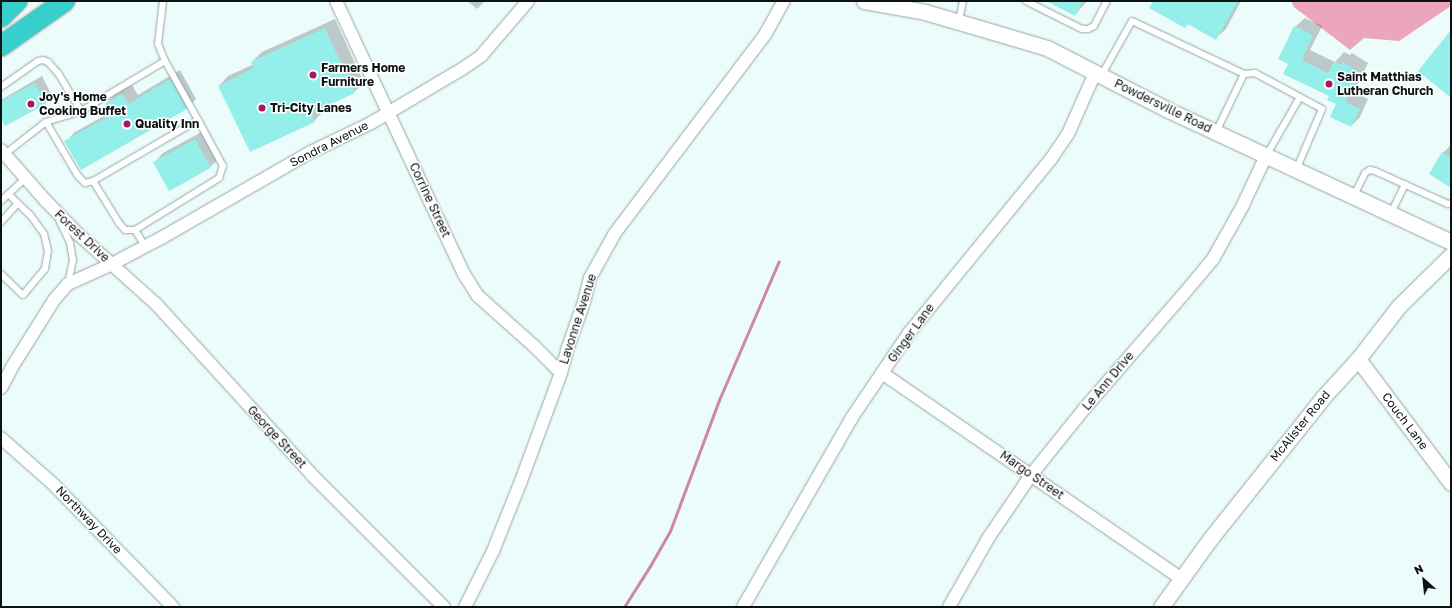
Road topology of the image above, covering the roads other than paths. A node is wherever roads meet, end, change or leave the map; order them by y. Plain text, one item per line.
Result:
1 (65, 1) edge
2 (162, 1) edge
3 (336, 1) edge
4 (528, 1) edge
5 (784, 1) edge
6 (864, 1) edge
7 (963, 1) edge
8 (1026, 1) edge
9 (1108, 1) edge
10 (959, 21) junction
11 (1, 46) edge
12 (165, 61) junction
13 (1098, 74) junction
14 (1244, 74) junction
15 (1, 87) edge
16 (1300, 97) junction
17 (81, 111) junction
18 (389, 112) junction
19 (198, 120) junction
20 (46, 122) junction
21 (1216, 132) junction
22 (3, 152) edge
23 (1266, 156) junction
24 (1296, 170) junction
25 (26, 178) junction
26 (93, 181) junction
27 (1405, 184) junction
28 (8, 194) junction
29 (1353, 197) junction
30 (1, 201) edge
31 (1451, 203) edge
32 (18, 204) junction
33 (54, 209) junction
34 (1391, 214) junction
35 (1, 222) edge
36 (135, 230) junction
37 (1451, 242) edge
38 (145, 246) junction
39 (1451, 255) edge
40 (112, 264) junction
41 (1, 274) edge
42 (68, 284) junction
43 (1358, 359) junction
44 (561, 373) junction
45 (882, 373) junction
46 (1, 388) edge
47 (1, 438) edge
48 (1031, 475) junction
49 (1451, 483) edge
50 (1180, 578) junction
51 (173, 607) edge
52 (444, 607) edge
53 (465, 607) edge
54 (743, 607) edge
55 (949, 607) edge
56 (1161, 607) edge

1 - 11 highway
2 - 12 lane
3 - 18 street, Corrine Street
4 - 18 street, Sondra Avenue
5 - 44 street, Lavonne Avenue
6 - 10 street, Powdersville Road
7 - 10 lane
8 - 9 lane
10 - 13 street, Powdersville Road
12 - 17 lane
12 - 19 lane
13 - 14 lane
13 - 21 street, Powdersville Road
13 - 45 street, Ginger Lane
14 - 16 lane
14 - 21 lane
15 - 17 lane
16 - 23 lane
16 - 24 lane
17 - 20 lane
18 - 38 street, Sondra Avenue
18 - 44 street, Corrine Street
19 - 26 lane
19 - 36 lane
20 - 22 lane
20 - 26 lane
21 - 23 street, Powdersville Road
22 - 25 street, Forest Drive
23 - 24 street, Powdersville Road
23 - 48 street, Le Ann Drive
24 - 29 street, Powdersville Road
25 - 28 lane
25 - 33 street, Forest Drive
26 - 36 lane
27 - 29 lane
27 - 31 lane
27 - 34 lane
28 - 30 lane
28 - 32 lane
29 - 34 street, Powdersville Road
32 - 35 lane
32 - 41 lane
33 - 40 street, Forest Drive
33 - 42 lane
34 - 37 street, Powdersville Road
36 - 38 lane
38 - 40 street, Sondra Avenue
39 - 43 street, McAlister Road
40 - 42 street, Forest Drive
40 - 52 street, George Street
42 - 46 street, Forest Drive
43 - 49 street, Couch Lane
43 - 50 street, McAlister Road
44 - 53 street, Lavonne Avenue
45 - 48 street, Margo Street
45 - 54 street, Ginger Lane
47 - 51 street, Northway Drive
48 - 50 street, Margo Street
48 - 55 street, Le Ann Drive
50 - 56 street, McAlister Road

